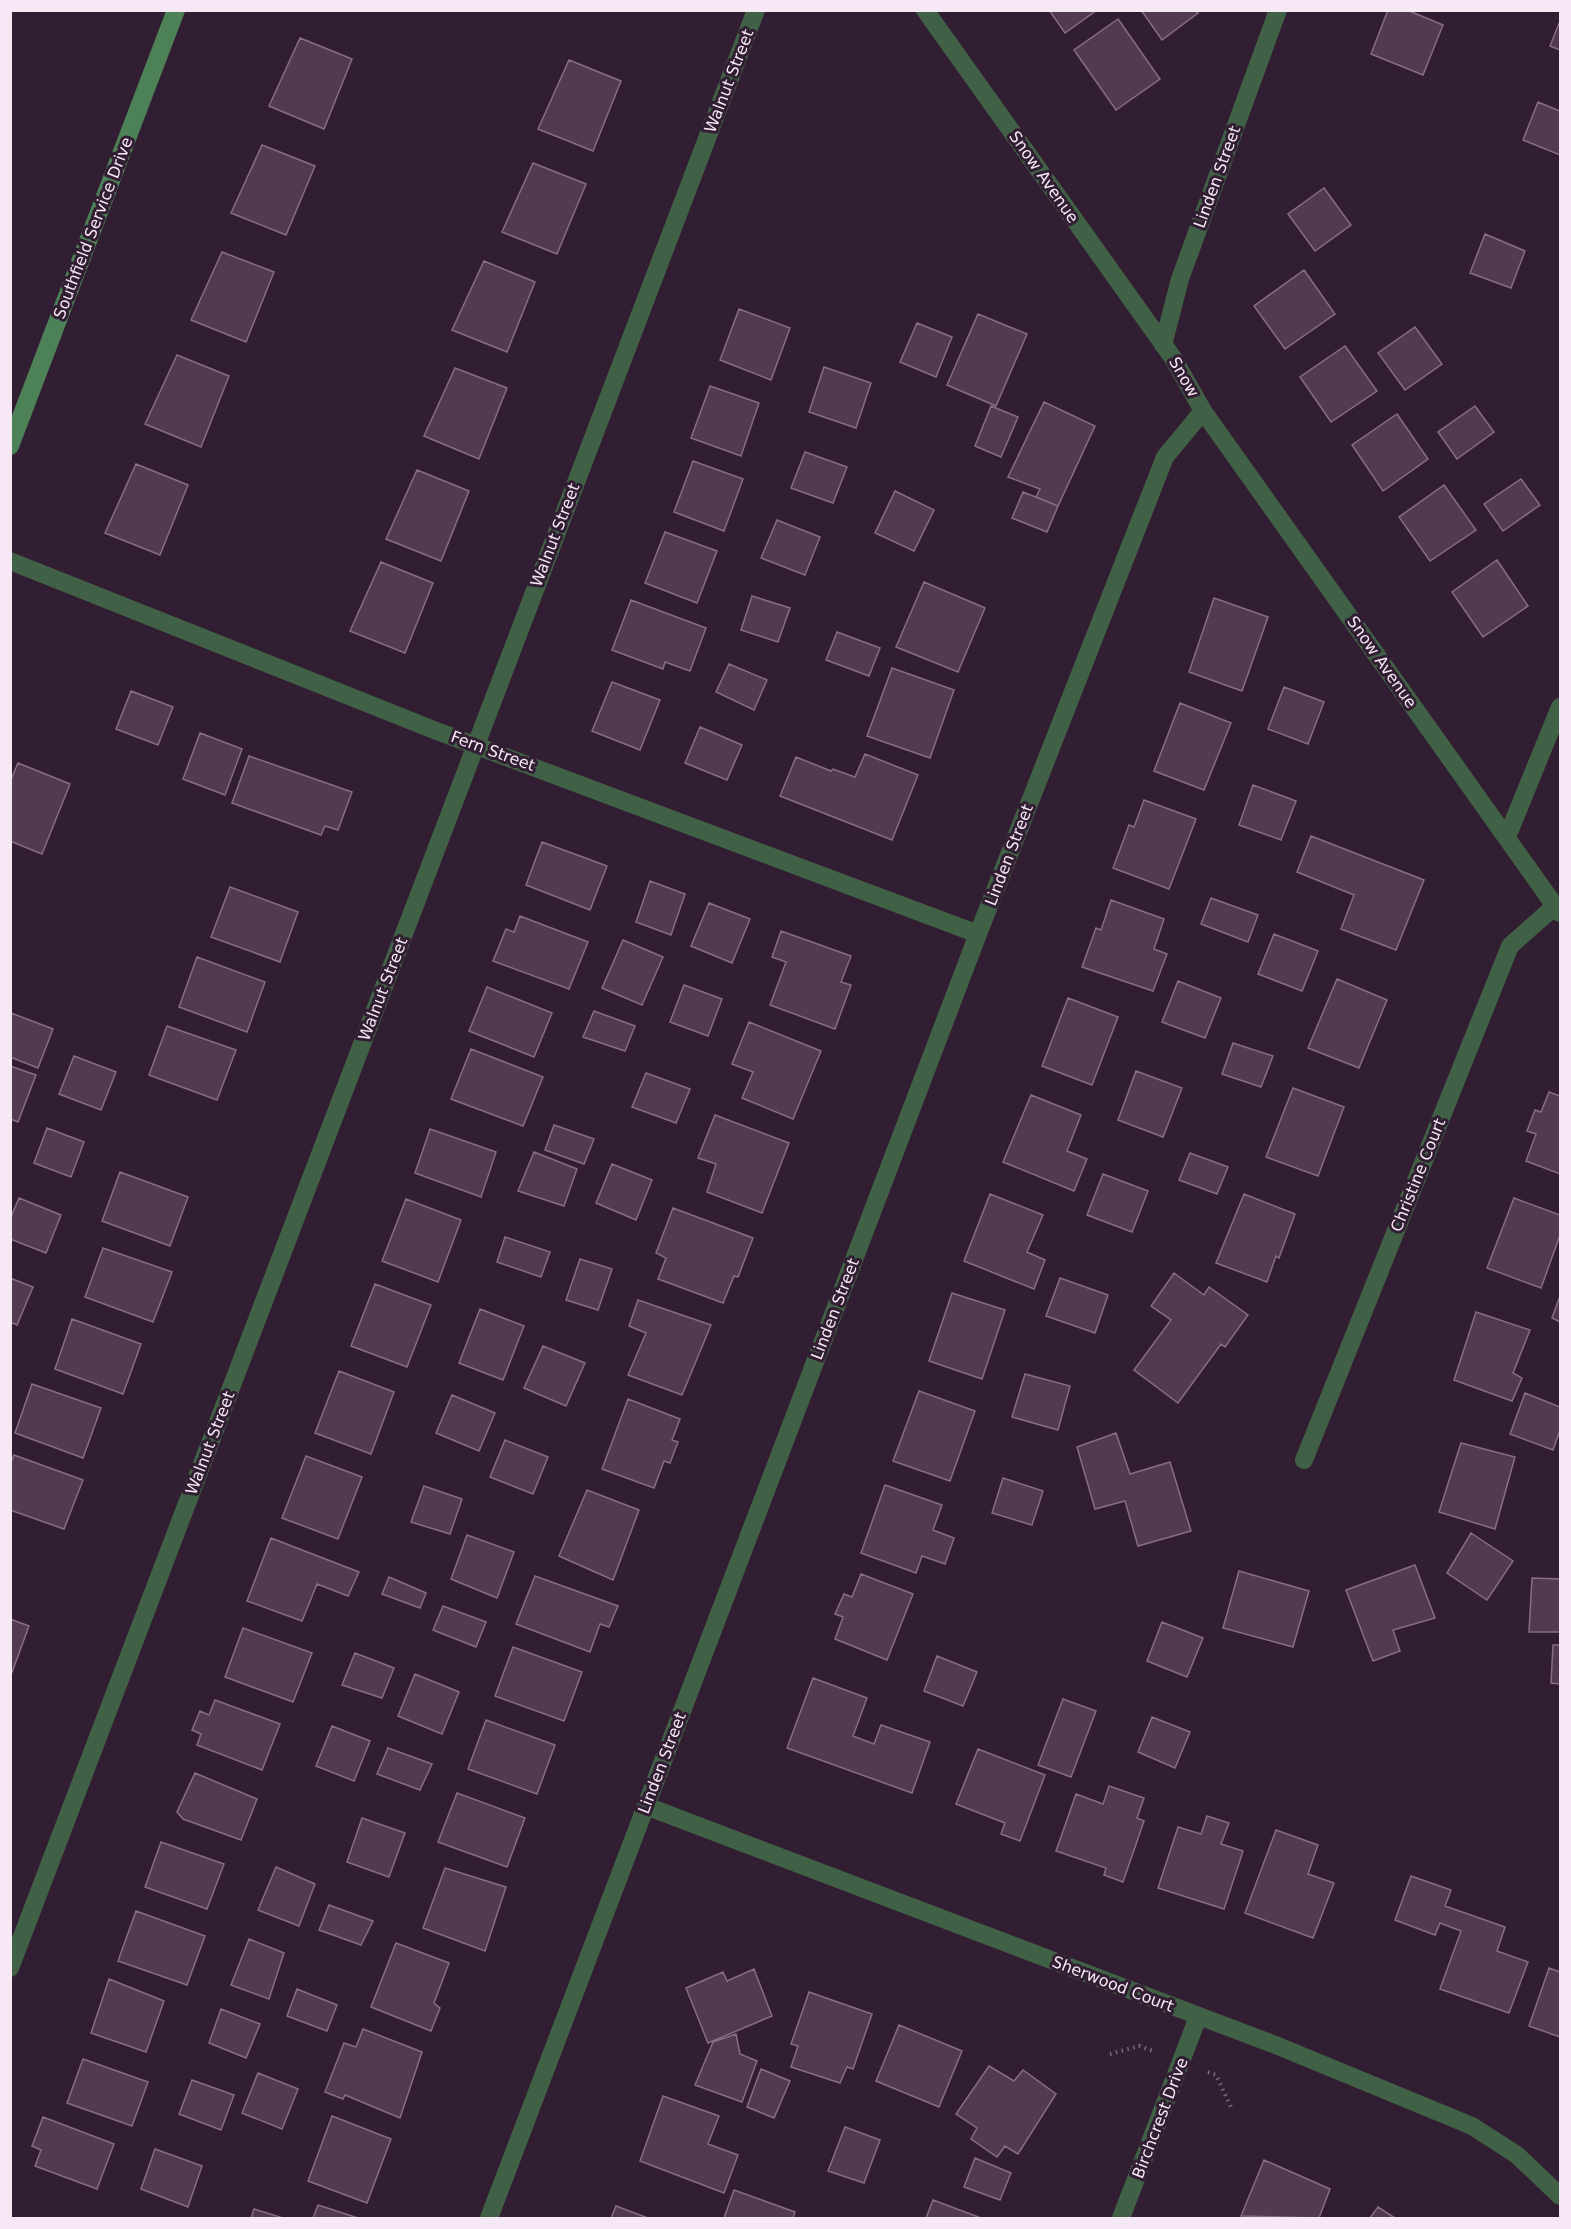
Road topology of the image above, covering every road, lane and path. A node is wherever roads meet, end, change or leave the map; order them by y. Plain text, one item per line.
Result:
1 (176, 10) edge
2 (756, 10) edge
3 (926, 10) edge
4 (1278, 10) edge
5 (1163, 345) junction
6 (1203, 411) junction
7 (10, 446) edge
8 (10, 561) edge
9 (1560, 707) edge
10 (476, 746) junction
11 (1507, 837) junction
12 (1558, 910) edge
13 (978, 934) junction
14 (1304, 1460) dead end
15 (646, 1806) junction
16 (10, 1968) edge
17 (1198, 2017) junction
18 (1139, 2046) dead end
19 (1110, 2054) dead end
20 (1216, 2075) dead end
21 (1231, 2107) dead end
22 (1560, 2196) edge
23 (489, 2218) edge
24 (1121, 2218) edge

1 - 7 main road, Southfield Service Drive
2 - 10 street, Walnut Street
3 - 5 street, Snow Avenue
4 - 5 street, Linden Street
5 - 6 street, Snow
6 - 11 street, Snow Avenue
6 - 13 street, Linden Street
8 - 10 street, Fern Street
9 - 11 street
10 - 13 street, Fern Street
10 - 16 street, Walnut Street
11 - 12 street, Snow Avenue
12 - 14 street, Christine Court
13 - 15 street, Linden Street
15 - 17 street, Sherwood Court
15 - 23 street, Linden Street
17 - 22 street, Sherwood Court
17 - 24 street, Birchcrest Drive
18 - 19 path
20 - 21 path

